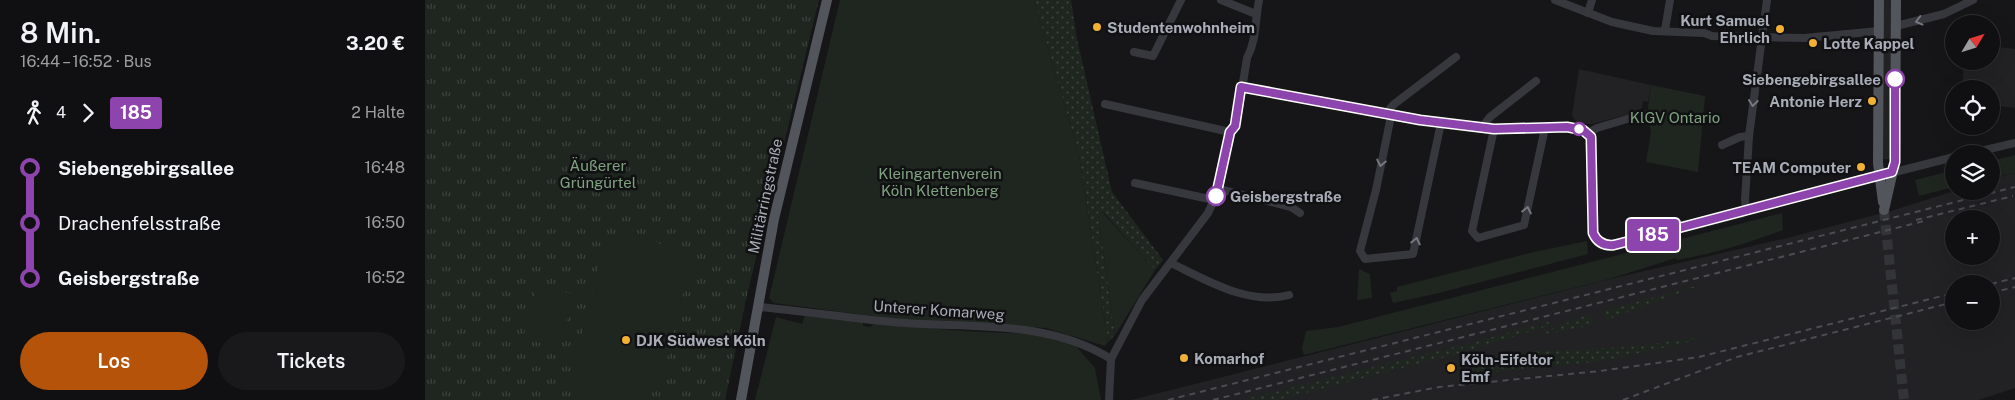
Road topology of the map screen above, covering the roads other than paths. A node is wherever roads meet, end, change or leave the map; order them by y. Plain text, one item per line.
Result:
1 (827, 0) edge
2 (1181, 0) edge
3 (1221, 0) edge
4 (1259, 0) edge
5 (1555, 0) edge
6 (1592, 0) edge
7 (1670, 0) edge
8 (1767, 0) edge
9 (1879, 0) edge
10 (1896, 0) edge
11 (1973, 0) edge
12 (1588, 13) junction
13 (1256, 14) junction
14 (1896, 26) junction
15 (1665, 30) junction
16 (1879, 31) junction
17 (1762, 37) junction
18 (1134, 52) dead end
19 (1456, 57) dead end
20 (1536, 81) dead end
21 (1241, 87) junction
22 (1105, 104) dead end
23 (1644, 114) dead end
24 (1388, 115) junction
25 (1441, 122) junction
26 (1483, 126) junction
27 (1545, 128) junction
28 (1494, 129) junction
29 (1230, 132) junction
30 (1588, 133) junction
31 (1749, 136) junction
32 (2015, 143) edge
33 (1722, 145) dead end
34 (2000, 147) edge
35 (1945, 159) edge
36 (1892, 172) junction
37 (1879, 176) junction
38 (1135, 183) dead end
39 (1219, 188) junction
40 (1214, 200) junction
41 (1746, 211) junction
42 (1300, 213) dead end
43 (1171, 263) junction
44 (1289, 295) dead end
45 (759, 307) junction
46 (1111, 359) junction
47 (741, 400) edge
48 (1109, 400) edge

1 - 45 main road, Militärringstraße
2 - 18 street
3 - 13 street
4 - 13 street
5 - 12 street
6 - 12 street
7 - 15 street
8 - 17 street
9 - 16 main road
10 - 14 main road
11 -> 14 street
12 - 15 street
13 - 21 street
14 - 36 main road
15 - 17 street
16 - 17 street
16 - 37 main road
17 -> 31 street
19 - 24 street
20 - 26 street
21 - 24 street
21 - 29 street
22 - 29 street
23 - 30 street
24 - 25 street
24 -> 25 street
25 - 26 street
26 - 28 street
27 - 28 street
28 -> 27 street
27 - 30 street
29 - 39 street
30 - 41 street
31 - 33 street
31 - 41 street
32 - 34 street
35 - 36 street
36 - 37 street
36 - 37 main road
37 - 41 street
38 - 40 street
39 - 40 street
39 - 42 street
40 - 43 street
43 - 44 street
43 - 46 street
45 - 46 street, Unterer Komarweg
45 - 47 main road, Militärringstraße
46 - 48 street

